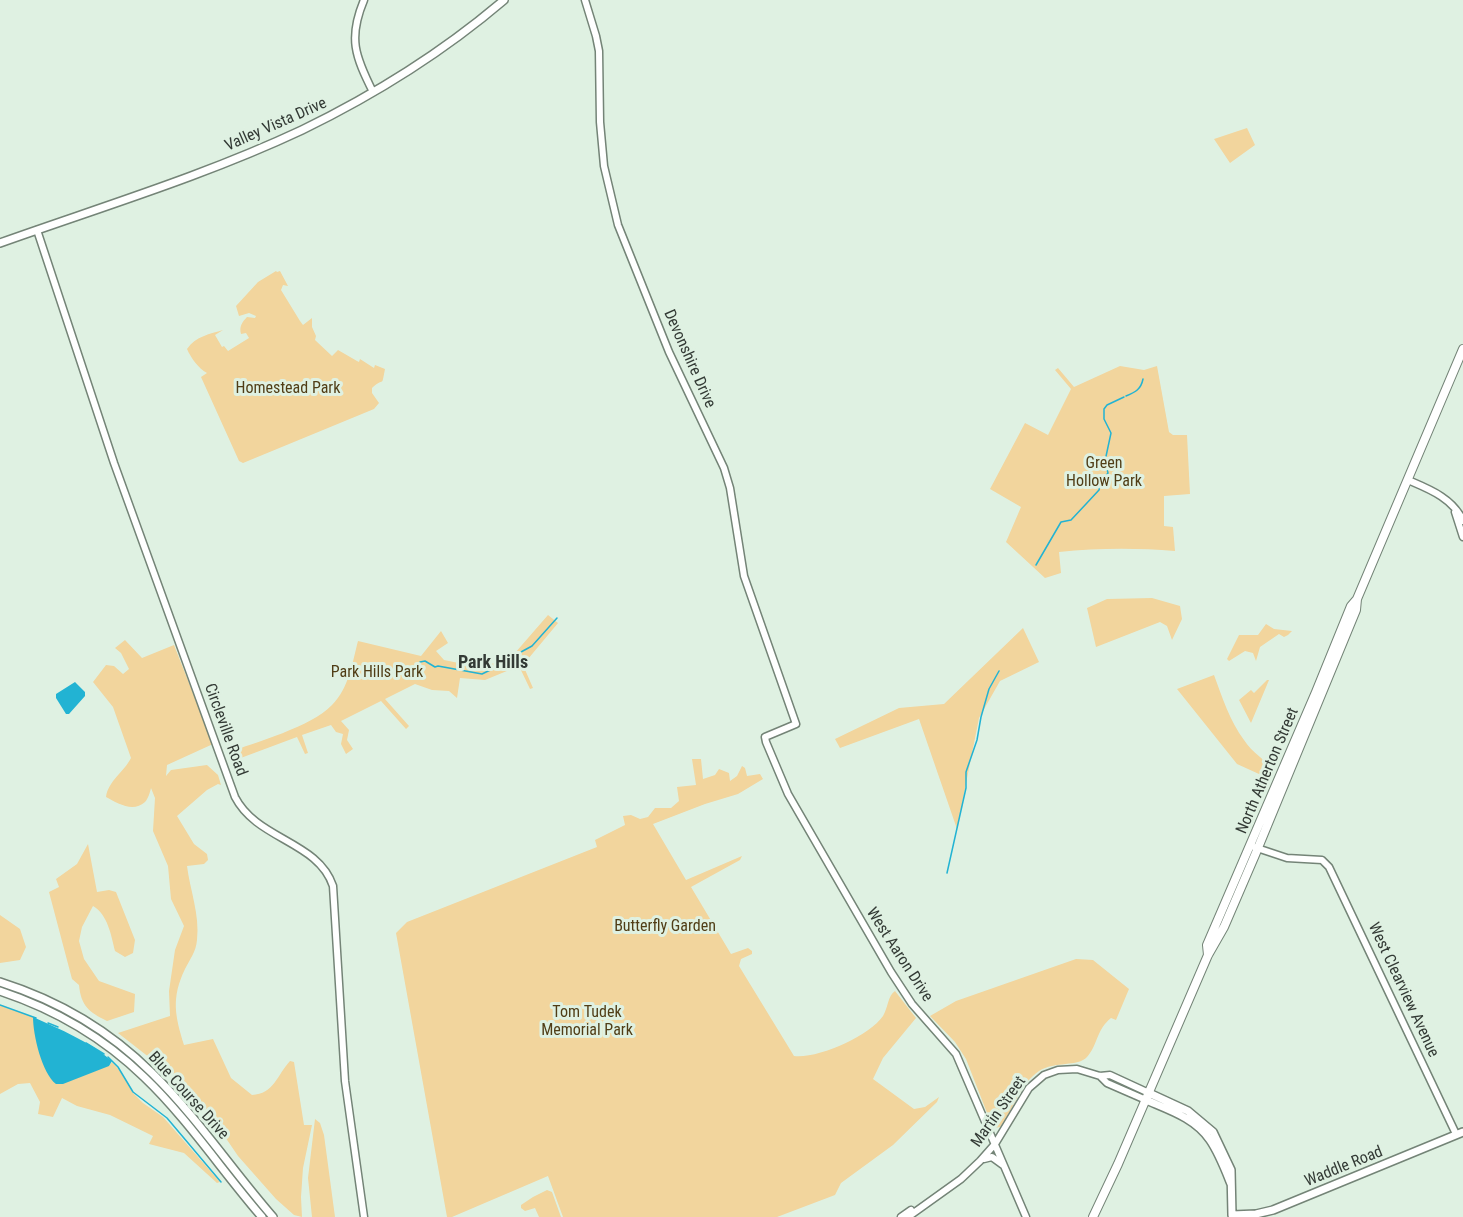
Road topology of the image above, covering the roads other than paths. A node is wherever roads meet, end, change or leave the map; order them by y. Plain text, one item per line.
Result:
1 (364, 0) edge
2 (504, 0) edge
3 (585, 0) edge
4 (373, 92) junction
5 (37, 230) junction
6 (0, 243) edge
7 (1463, 349) edge
8 (1407, 480) junction
9 (1452, 506) junction
10 (1463, 521) edge
11 (1463, 537) edge
12 (765, 737) joint
13 (1254, 847) junction
14 (0, 982) edge
15 (0, 991) edge
16 (1147, 1096) junction
17 (987, 1125) junction
18 (1007, 1127) junction
19 (1460, 1133) edge
20 (995, 1144) junction
21 (981, 1161) junction
22 (1005, 1167) junction
23 (931, 1200) junction
24 (1232, 1216) edge
25 (262, 1217) edge
26 (273, 1217) edge
27 (364, 1217) edge
28 (901, 1217) edge
29 (908, 1217) edge
30 (1026, 1217) edge
31 (1093, 1217) edge

1 - 4 street
2 - 4 main road, Valley Vista Drive
3 - 12 street, Devonshire Drive
4 - 5 main road, Valley Vista Drive
5 - 6 main road, Valley Vista Drive
5 - 27 street, Circleville Road
7 - 8 main road, North Atherton Street
8 - 9 street
8 - 13 main road, North Atherton Street
9 - 10 street
9 - 11 street
12 - 17 street, West Aaron Drive
13 - 16 main road, North Atherton Street
13 - 19 street, West Clearview Avenue
14 - 26 main road, Blue Course Drive
15 - 25 main road, Blue Course Drive
16 - 18 street, Martin Street
16 - 24 main road
16 - 31 main road, North Atherton Street
17 - 18 street
17 - 20 street, West Aaron Drive
18 - 20 street, Martin Street
19 - 24 main road, Waddle Road
20 - 21 street, Martin Street
20 - 22 street, West Aaron Drive
21 - 22 street
21 - 23 street, Martin Street
22 - 30 street, West Aaron Drive
23 - 28 street, Martin Street
23 - 29 street, Martin Street

